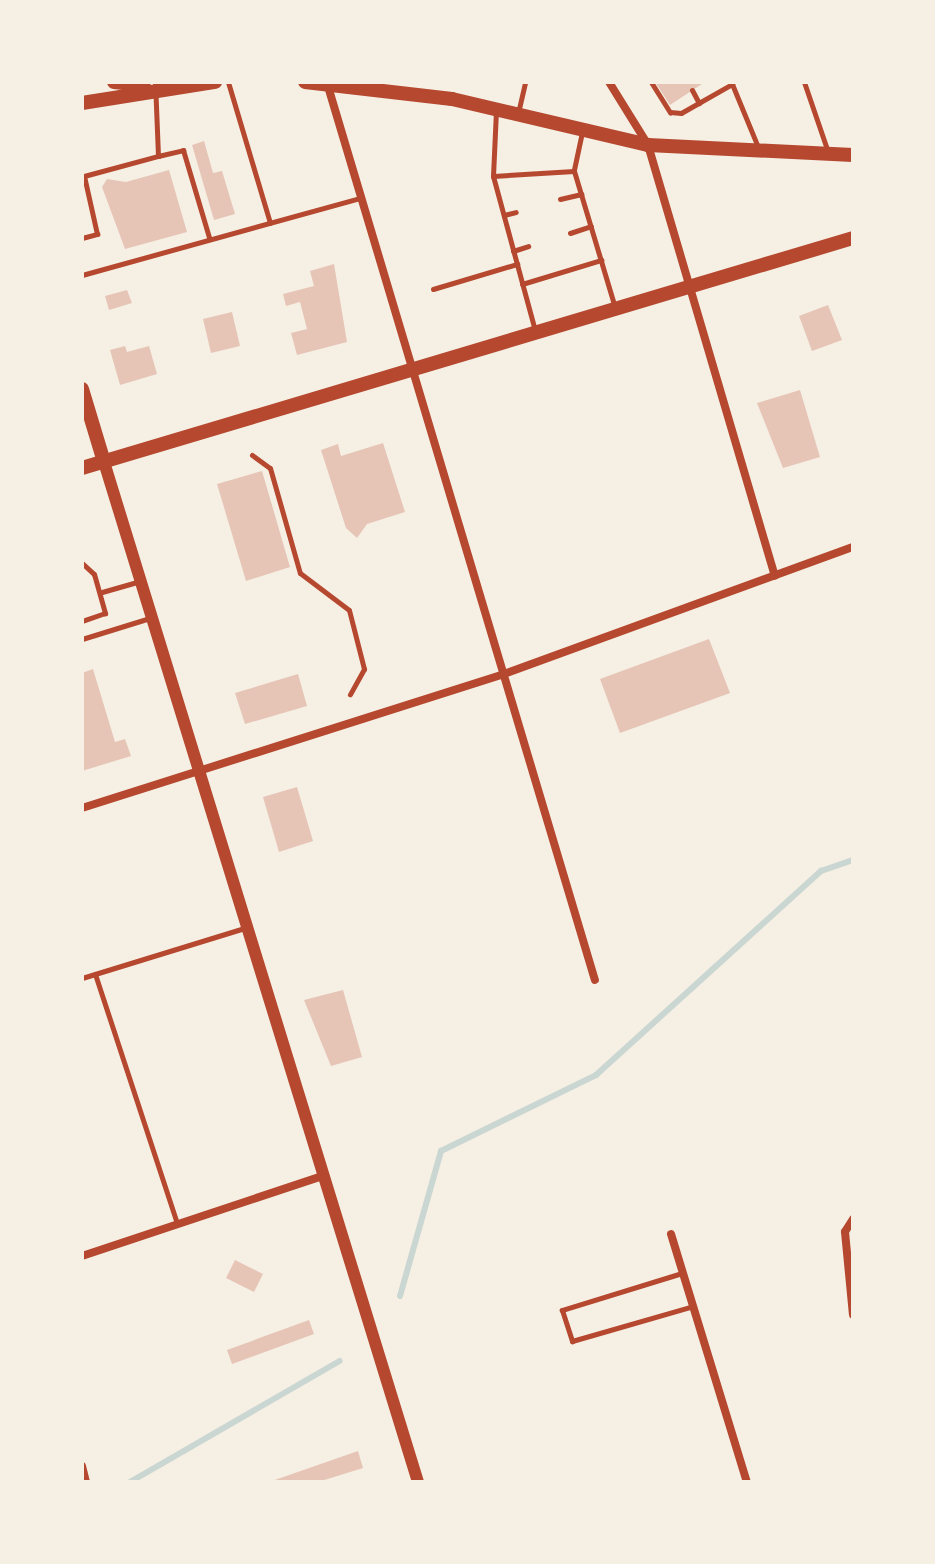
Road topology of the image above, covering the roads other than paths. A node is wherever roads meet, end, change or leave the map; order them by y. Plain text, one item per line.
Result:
1 (114, 82) edge
2 (215, 82) edge
3 (228, 82) edge
4 (305, 82) edge
5 (327, 82) edge
6 (525, 82) edge
7 (609, 82) edge
8 (651, 82) edge
9 (804, 82) edge
10 (732, 83) edge
11 (155, 84) edge
12 (365, 84) edge
13 (692, 90) dead end
14 (82, 103) edge
15 (699, 103) junction
16 (496, 109) junction
17 (517, 114) junction
18 (582, 130) junction
19 (648, 145) junction
20 (853, 155) edge
21 (158, 156) junction
22 (761, 156) junction
23 (830, 157) junction
24 (574, 171) junction
25 (493, 176) junction
26 (581, 194) junction
27 (360, 198) junction
28 (560, 199) dead end
29 (516, 212) dead end
30 (504, 215) junction
31 (270, 223) junction
32 (591, 226) junction
33 (570, 233) dead end
34 (209, 237) junction
35 (82, 238) edge
36 (853, 238) edge
37 (528, 246) dead end
38 (513, 251) junction
39 (601, 260) junction
40 (517, 264) junction
41 (82, 275) edge
42 (522, 284) junction
43 (433, 289) dead end
44 (695, 290) junction
45 (617, 312) junction
46 (537, 335) junction
47 (409, 373) junction
48 (82, 389) edge
49 (252, 455) dead end
50 (104, 462) junction
51 (82, 468) edge
52 (853, 547) edge
53 (82, 563) edge
54 (775, 576) junction
55 (141, 580) junction
56 (102, 592) junction
57 (152, 617) junction
58 (82, 621) edge
59 (82, 639) edge
60 (504, 674) junction
61 (350, 694) dead end
62 (200, 772) junction
63 (82, 808) edge
64 (250, 927) junction
65 (95, 974) junction
66 (82, 978) edge
67 (595, 980) dead end
68 (322, 1176) junction
69 (853, 1219) edge
70 (177, 1224) junction
71 (671, 1234) dead end
72 (82, 1256) edge
73 (683, 1273) junction
74 (693, 1306) junction
75 (853, 1315) edge
76 (82, 1466) edge
77 (86, 1482) edge
78 (418, 1482) edge
79 (747, 1482) edge

1 - 11 main road
2 - 11 main road
3 - 31 lane
4 - 5 main road
5 - 12 main road
5 - 27 street
6 - 17 lane
7 - 19 street
8 - 15 lane
9 - 23 lane
10 - 15 lane
10 - 22 lane
11 - 14 main road
11 - 21 lane
12 - 16 main road
13 - 15 lane
16 - 17 main road
16 - 25 lane
17 - 18 main road
18 - 19 main road
18 - 24 lane
19 - 22 main road
19 - 44 street
20 - 23 main road
21 - 34 lane
21 - 35 lane
22 - 23 main road
24 - 25 lane
24 - 26 lane
25 - 30 lane
26 - 28 lane
26 - 32 lane
27 - 31 lane
27 - 47 street
29 - 30 lane
30 - 38 lane
31 - 34 lane
32 - 33 lane
32 - 39 lane
34 - 41 lane
36 - 44 main road
37 - 38 lane
38 - 40 lane
39 - 42 lane
39 - 45 lane
40 - 42 lane
40 - 43 lane
42 - 46 lane
44 - 45 main road
44 - 54 street
45 - 46 main road
46 - 47 main road
47 - 50 main road
47 - 60 street
48 - 50 main road
49 - 61 lane
50 - 51 main road
50 - 55 street
52 - 54 street
53 - 56 lane
54 - 60 street
55 - 56 lane
55 - 57 street
56 - 58 lane
57 - 59 lane
57 - 62 street
60 - 62 street
60 - 67 street
62 - 63 street
62 - 64 street
64 - 65 lane
64 - 68 street
65 - 66 lane
65 - 70 lane
68 - 70 street
68 - 78 street
69 - 75 street
70 - 72 street
71 - 73 street
73 - 74 street
73 - 74 lane
74 - 79 street
76 - 77 street

